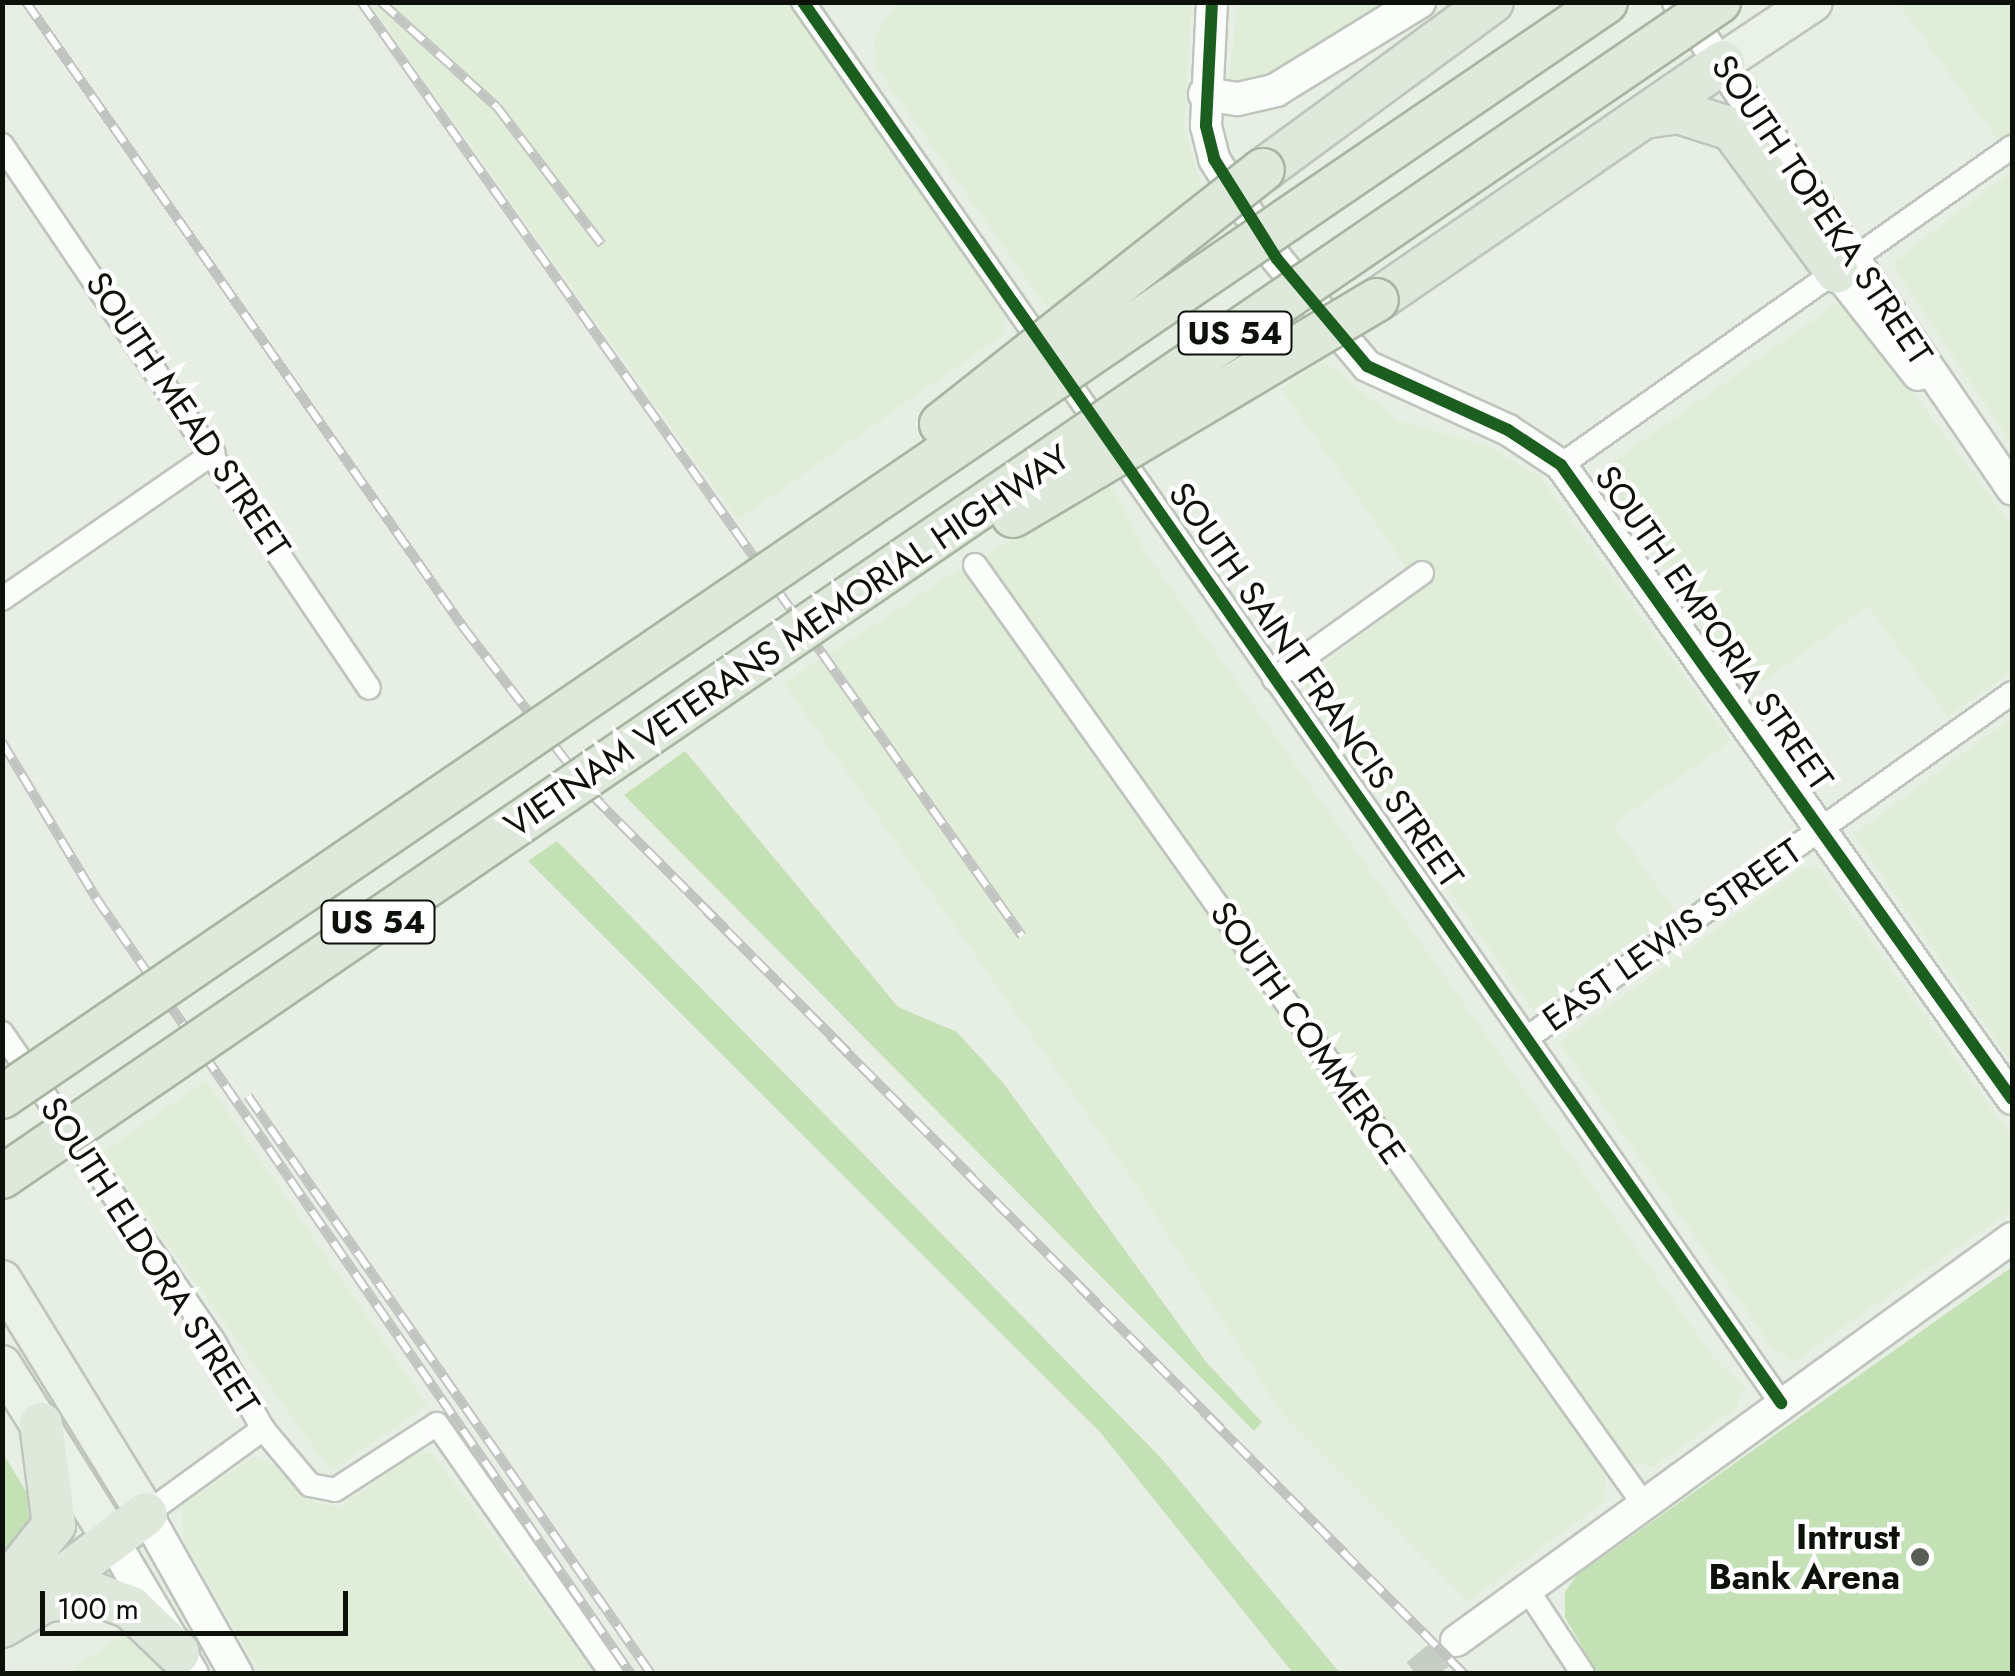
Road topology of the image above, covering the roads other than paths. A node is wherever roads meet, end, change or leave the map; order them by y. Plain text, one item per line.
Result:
1 (803, 2) edge
2 (1212, 2) edge
3 (1419, 2) edge
4 (1492, 2) edge
5 (1606, 2) edge
6 (1678, 2) edge
7 (1719, 2) edge
8 (1813, 2) edge
9 (1724, 62) junction
10 (1205, 94) junction
11 (1644, 117) junction
12 (2, 145) edge
13 (2012, 147) edge
14 (1848, 265) junction
15 (214, 453) junction
16 (1561, 465) junction
17 (2012, 489) edge
18 (975, 565) dead end
19 (1422, 573) dead end
20 (2, 599) edge
21 (721, 606) junction
22 (753, 666) junction
23 (1274, 679) junction
24 (370, 688) dead end
25 (2012, 693) edge
26 (1821, 829) junction
27 (2, 1033) edge
28 (1526, 1038) junction
29 (2, 1097) edge
30 (2012, 1100) edge
31 (2, 1177) edge
32 (2012, 1238) edge
33 (2, 1280) edge
34 (2, 1365) edge
35 (1780, 1403) junction
36 (40, 1424) junction
37 (263, 1429) junction
38 (1642, 1502) junction
39 (146, 1514) junction
40 (109, 1535) junction
41 (1525, 1586) junction
42 (3, 1606) edge
43 (1456, 1641) tunnel mouth
44 (185, 1663) edge
45 (236, 1674) edge
46 (612, 1674) edge
47 (1583, 1674) edge

1 - 23 street, SOUTH SAINT FRANCIS STREET
2 - 10 street, SOUTH EMPORIA STREET
3 - 10 main road
4 - 21 highway, bridge
5 - 21 highway, VIETNAM VETERANS MEMORIAL HIGHWAY / US 54, bridge
6 - 9 street, SOUTH TOPEKA STREET
7 - 22 highway, VIETNAM VETERANS MEMORIAL HIGHWAY / US 54, bridge
8 - 9 main road
9 - 11 highway
9 - 14 street, SOUTH TOPEKA STREET
10 - 16 street, SOUTH EMPORIA STREET
11 - 14 highway
11 - 22 highway, bridge
12 - 15 street, SOUTH MEAD STREET
13 - 14 street
14 - 16 street
14 - 17 street, SOUTH TOPEKA STREET
15 - 20 street
15 - 24 street, SOUTH MEAD STREET
16 - 26 street, SOUTH EMPORIA STREET
18 - 38 street, SOUTH COMMERCE
19 - 23 street
21 - 29 highway, VIETNAM VETERANS MEMORIAL HIGHWAY / US 54, bridge
22 - 31 highway, VIETNAM VETERANS MEMORIAL HIGHWAY / US 54, bridge
23 - 28 street, SOUTH SAINT FRANCIS STREET
25 - 26 street, EAST LEWIS STREET
26 - 28 street, EAST LEWIS STREET
26 - 30 street, SOUTH EMPORIA STREET
27 - 37 street, SOUTH ELDORA STREET
28 - 35 street, SOUTH SAINT FRANCIS STREET
32 - 35 street
33 - 39 main road
34 - 36 main road
35 - 38 street
36 - 40 main road
36 - 42 highway
37 - 39 street
37 - 46 street, SOUTH ELDORA STREET
38 - 41 street
39 - 40 highway
39 - 45 main road
40 - 42 highway
40 - 44 main road
41 - 43 street
41 - 47 street
42 - 44 highway

